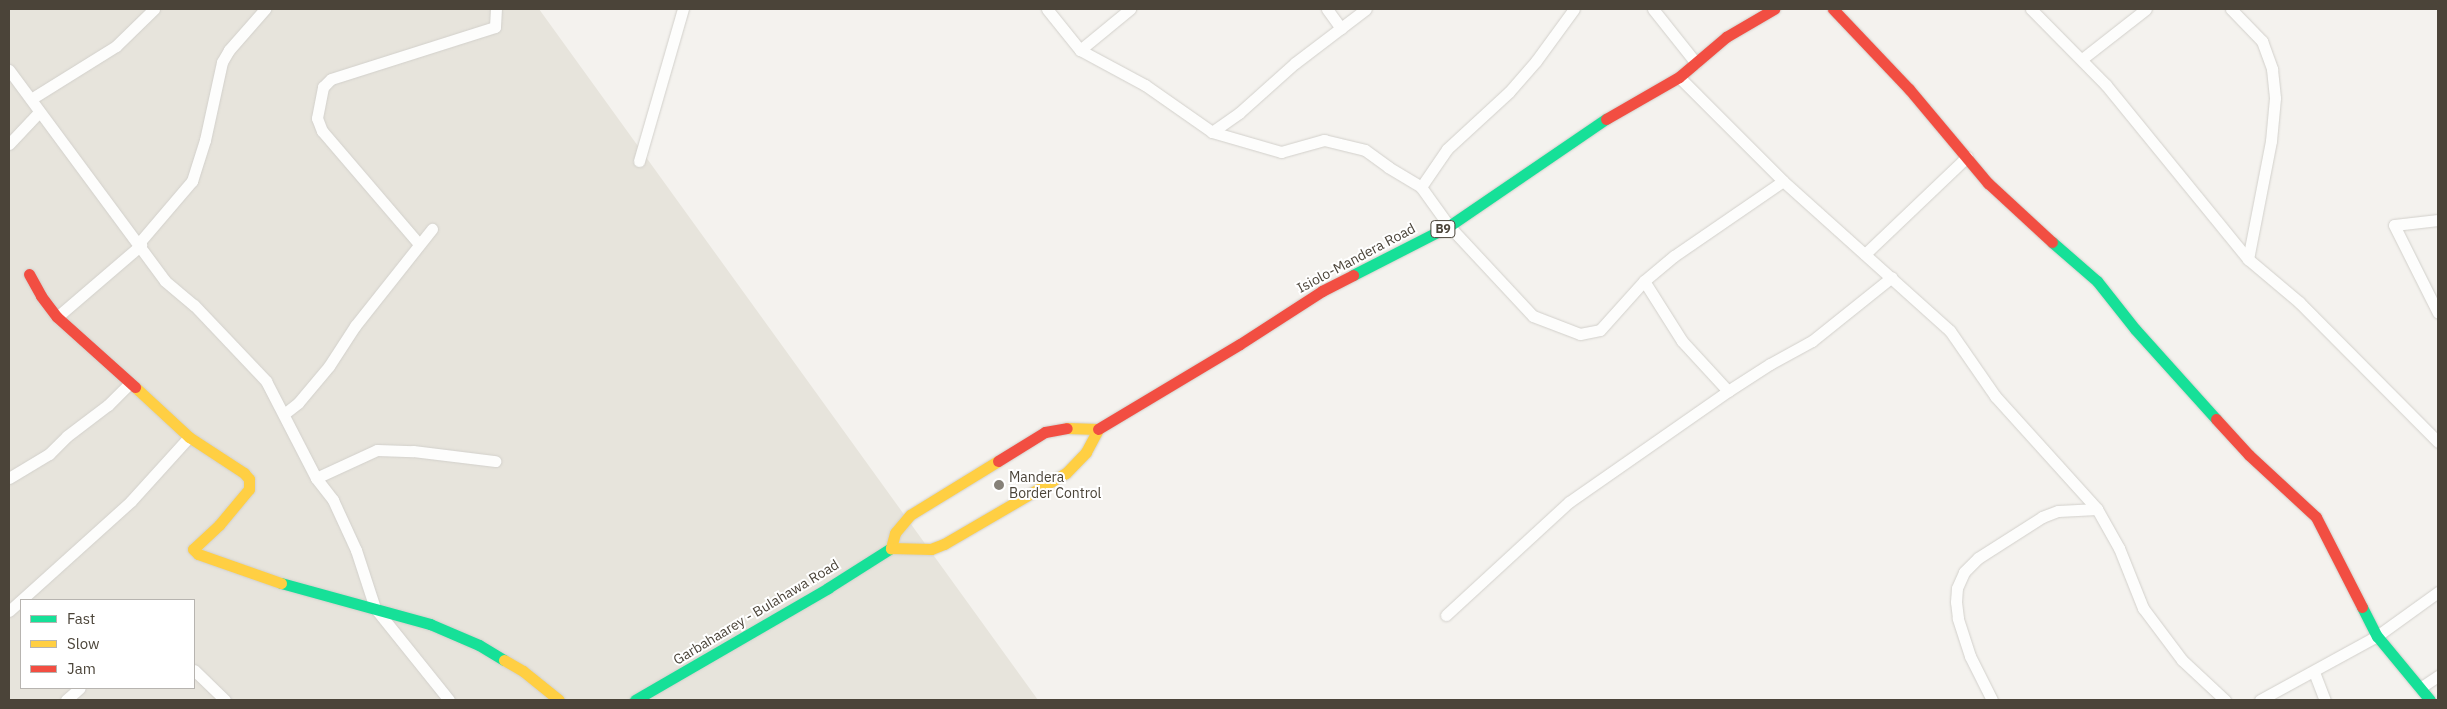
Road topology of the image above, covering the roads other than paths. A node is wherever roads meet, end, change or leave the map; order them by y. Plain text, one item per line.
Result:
1 (154, 9) edge
2 (265, 9) edge
3 (496, 9) edge
4 (683, 9) edge
5 (1048, 9) edge
6 (1130, 9) edge
7 (1327, 9) edge
8 (1366, 9) edge
9 (1574, 9) edge
10 (1653, 9) edge
11 (1774, 9) edge
12 (1833, 9) edge
13 (2032, 9) edge
14 (2146, 9) edge
15 (2231, 9) edge
16 (1341, 28) junction
17 (1080, 50) junction
18 (2082, 59) junction
19 (1696, 64) junction
20 (9, 70) edge
21 (1679, 78) junction
22 (31, 99) junction
23 (39, 112) junction
24 (1212, 132) junction
25 (9, 144) edge
26 (1967, 157) junction
27 (639, 161) dead end
28 (1783, 181) junction
29 (1421, 187) junction
30 (2438, 220) edge
31 (1449, 226) junction
32 (432, 229) dead end
33 (140, 244) junction
34 (419, 244) junction
35 (1865, 254) junction
36 (2248, 259) junction
37 (30, 274) dead end
38 (1892, 277) junction
39 (1644, 281) junction
40 (2438, 313) edge
41 (58, 317) junction
42 (130, 383) junction
43 (1728, 391) junction
44 (284, 414) junction
45 (1098, 429) junction
46 (189, 437) junction
47 (2438, 442) edge
48 (495, 461) dead end
49 (9, 478) edge
50 (316, 478) junction
51 (2097, 509) junction
52 (891, 548) junction
53 (2438, 592) edge
54 (22, 599) edge
55 (20, 601) edge
56 (375, 608) junction
57 (9, 611) edge
58 (1446, 616) dead end
59 (2377, 636) junction
60 (195, 671) edge
61 (2314, 672) junction
62 (2438, 676) edge
63 (2420, 688) junction
64 (79, 689) edge
65 (66, 700) edge
66 (225, 700) edge
67 (449, 700) edge
68 (559, 700) edge
69 (635, 700) edge
70 (1992, 700) edge
71 (2224, 700) edge
72 (2260, 700) edge
73 (2325, 700) edge
74 (2430, 700) edge

1 - 22 street
2 - 33 street
3 - 34 street
4 - 27 street
5 - 17 street
6 - 17 street
7 - 16 street
8 - 16 street
9 - 29 street
10 - 19 street
11 - 19 main road, Isiolo-Mandera Road / B9
12 - 26 main road
13 - 18 street
14 - 18 street
15 - 36 street
16 - 24 street
17 - 24 street
18 - 36 street
19 - 21 main road, Isiolo-Mandera Road / B9
20 - 22 street
21 - 28 street
21 - 31 main road, Isiolo-Mandera Road / B9
22 - 23 street
23 - 25 street
23 - 33 street
24 - 29 street
26 - 35 street
26 - 59 main road
28 - 35 street
28 - 39 street
29 - 31 street
30 - 40 street
31 - 39 street
31 - 45 main road, Isiolo-Mandera Road / B9
32 - 34 street
33 - 41 street
33 - 44 street
34 - 44 street
35 - 38 street
36 - 47 street
37 - 41 main road
38 - 43 street
38 - 51 street
39 - 43 street
41 - 42 main road
42 - 46 main road
42 - 49 street
43 - 58 street
44 - 50 street
45 - 52 main road
45 - 52 main road
46 - 54 street
46 - 56 main road
48 - 50 street
50 - 56 street
51 - 70 street
51 - 71 street
52 - 69 main road, Garbahaarey - Bulahawa Road
53 - 59 street
55 - 57 street
56 - 67 street
56 - 68 main road
59 - 61 street
59 - 63 main road
60 - 66 street
61 - 72 street
61 - 73 street
62 - 63 street
63 - 74 main road
64 - 65 street

